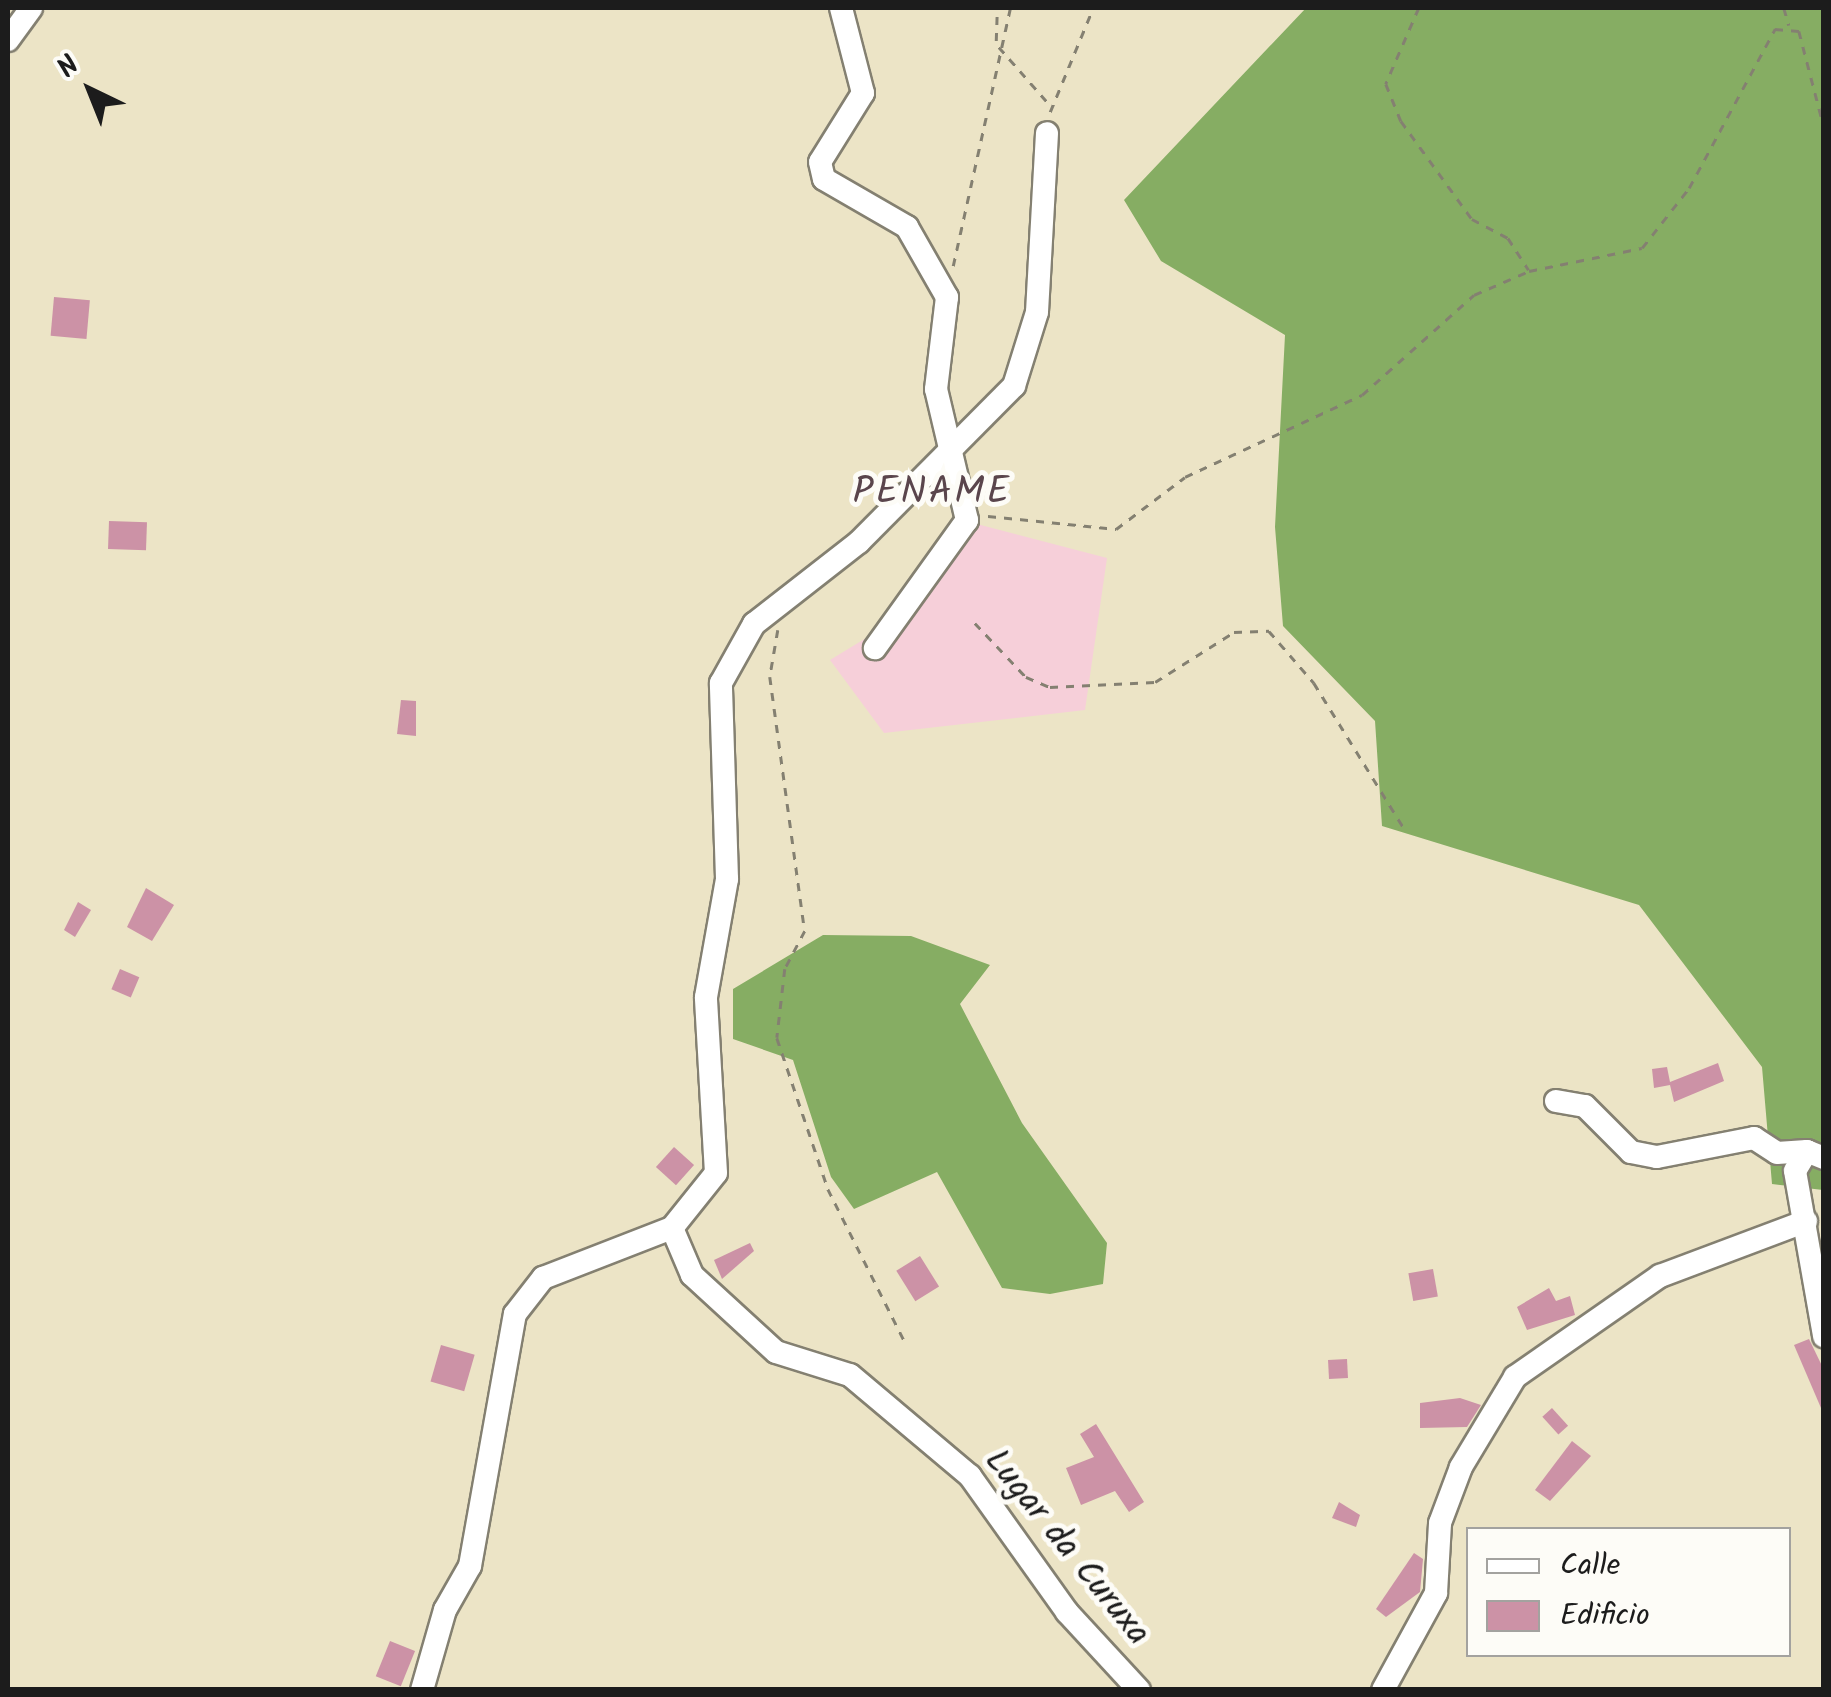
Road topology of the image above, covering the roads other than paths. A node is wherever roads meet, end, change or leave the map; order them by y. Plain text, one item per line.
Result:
1 (31, 8) edge
2 (841, 8) edge
3 (8, 40) edge
4 (1047, 133) road end
5 (949, 458) junction
6 (875, 648) dead end
7 (1556, 1101) dead end
8 (1816, 1154) edge
9 (1806, 1221) junction
10 (672, 1228) junction
11 (1824, 1336) edge
12 (422, 1690) edge
13 (1139, 1690) edge
14 (1384, 1690) edge

1 - 3 street
2 - 5 street
4 - 5 street
5 - 6 street
5 - 10 street
7 - 8 street
8 - 9 street
9 - 11 street
9 - 14 street
10 - 12 street
10 - 13 street, Lugar da Curuxa

